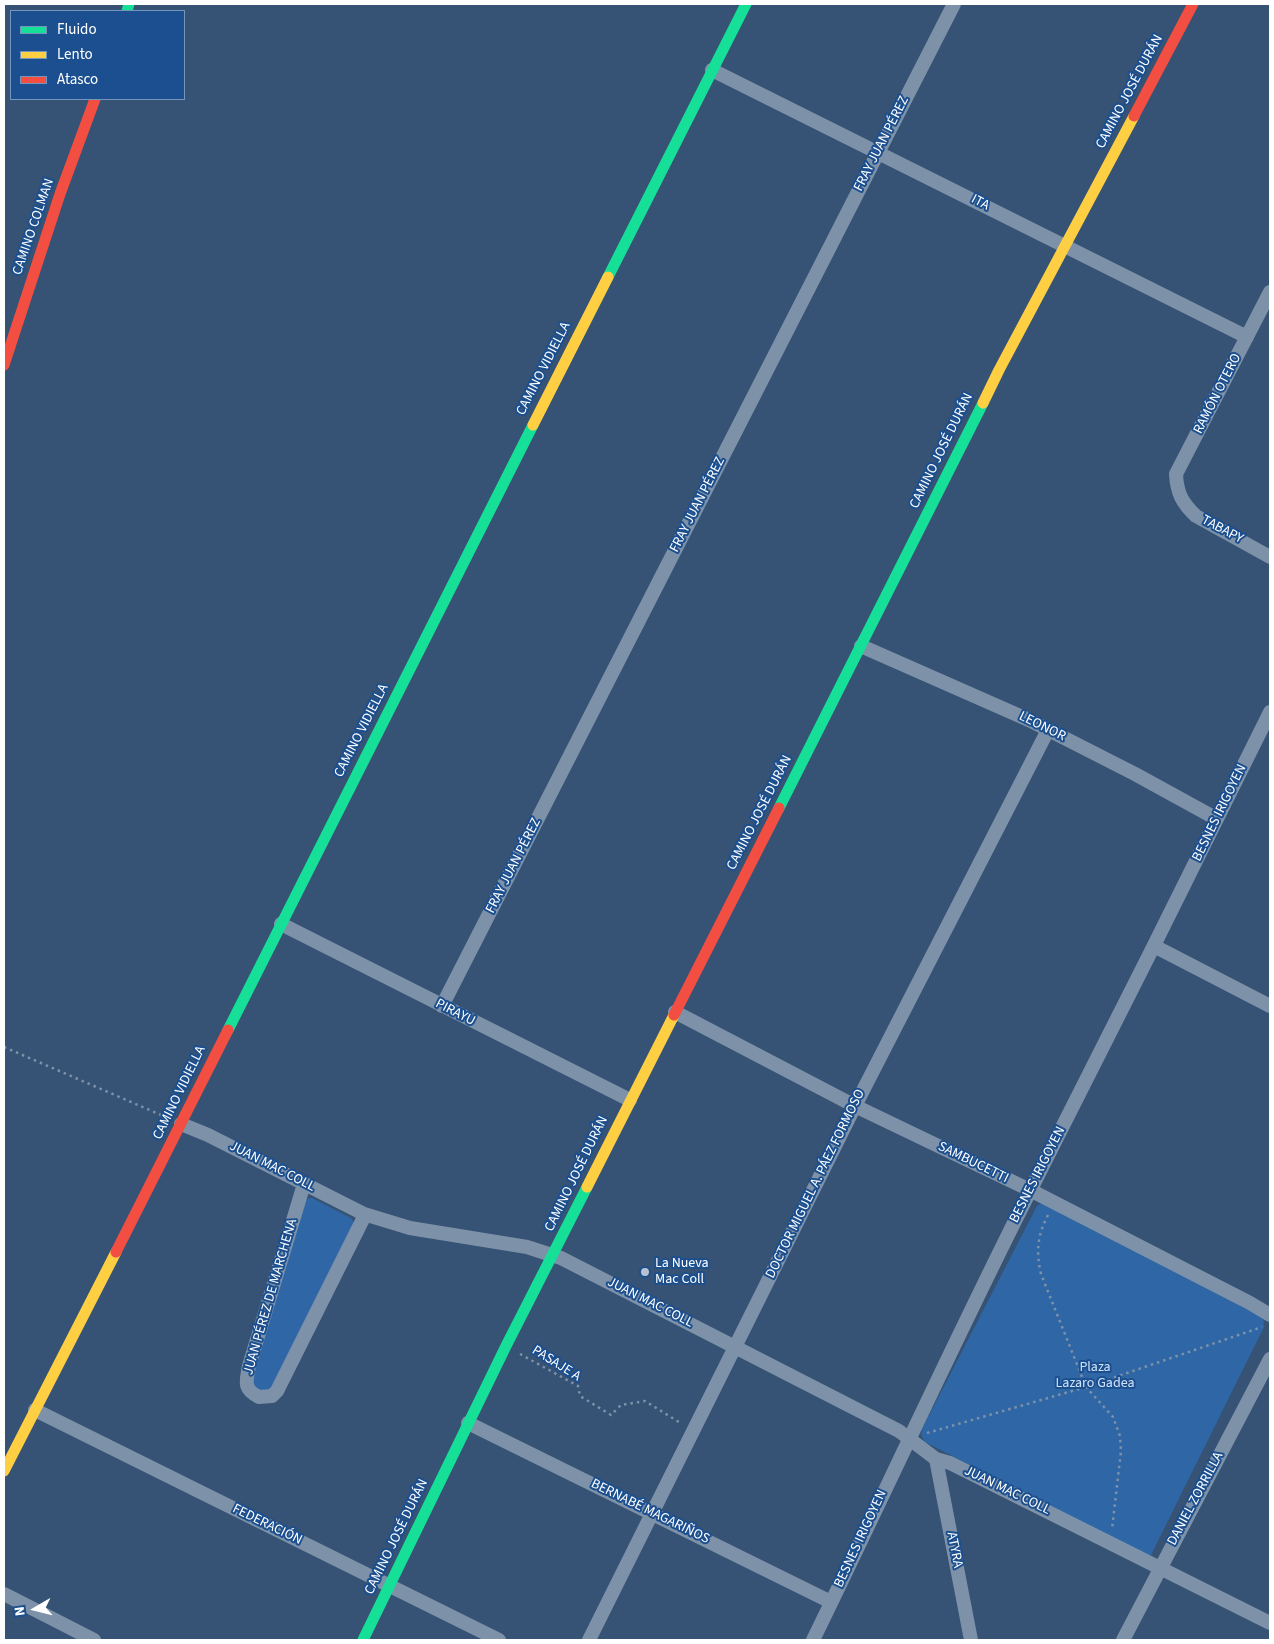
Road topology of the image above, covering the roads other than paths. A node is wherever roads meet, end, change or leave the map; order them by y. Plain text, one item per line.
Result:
1 (746, 4) edge
2 (954, 4) edge
3 (1193, 4) edge
4 (712, 70) junction
5 (95, 100) edge
6 (878, 153) junction
7 (1064, 246) junction
8 (1270, 292) edge
9 (1247, 337) junction
10 (4, 365) edge
11 (1180, 497) joint
12 (1270, 556) edge
13 (862, 646) junction
14 (1270, 712) edge
15 (1048, 730) junction
16 (1217, 820) junction
17 (281, 924) junction
18 (1154, 946) junction
19 (442, 1006) junction
20 (1270, 1006) edge
21 (675, 1012) junction
22 (630, 1100) junction
23 (855, 1106) junction
24 (181, 1124) junction
25 (304, 1184) junction
26 (1030, 1190) junction
27 (366, 1214) junction
28 (553, 1255) junction
29 (1270, 1315) edge
30 (736, 1347) junction
31 (1270, 1359) edge
32 (35, 1410) junction
33 (468, 1422) junction
34 (908, 1438) junction
35 (936, 1459) junction
36 (4, 1472) edge
37 (653, 1514) junction
38 (1160, 1568) junction
39 (390, 1586) junction
40 (4, 1594) edge
41 (832, 1602) junction
42 (1270, 1624) edge
43 (94, 1640) edge
44 (364, 1640) edge
45 (499, 1640) edge
46 (589, 1640) edge
47 (812, 1640) edge
48 (971, 1640) edge
49 (1123, 1640) edge

1 - 4 street, CAMINO VIDIELLA
2 - 6 street, FRAY JUAN PÉREZ
3 - 7 street, CAMINO JOSÉ DURÁN
4 - 6 street, ITA
4 - 17 street, CAMINO VIDIELLA
5 - 10 street, CAMINO COLMAN
6 - 7 street, ITA
6 - 19 street, FRAY JUAN PÉREZ
7 - 9 street, ITA
7 - 13 street, CAMINO JOSÉ DURÁN
8 - 9 street, RAMÓN OTERO
9 - 11 street, RAMÓN OTERO
11 - 12 street, TABAPY
13 - 15 street, LEONOR
13 - 21 street, CAMINO JOSÉ DURÁN
14 - 16 street, BESNES IRIGOYEN
15 - 16 street, LEONOR
15 - 23 street, DOCTOR MIGUEL A. PÁEZ FORMOSO
16 - 18 street, BESNES IRIGOYEN
17 - 19 street, PIRAYU
17 - 24 street, CAMINO VIDIELLA
18 - 20 street
18 - 26 street, BESNES IRIGOYEN
19 - 22 street, PIRAYU
21 - 22 street, CAMINO JOSÉ DURÁN
21 - 23 street, SAMBUCETTI
22 - 28 street, CAMINO JOSÉ DURÁN
23 - 26 street, SAMBUCETTI
23 - 30 street, DOCTOR MIGUEL A. PÁEZ FORMOSO
24 - 25 street, JUAN MAC COLL
24 - 32 street, CAMINO VIDIELLA
25 - 27 street, JUAN MAC COLL
25 - 27 street, JUAN PÉREZ DE MARCHENA
26 - 29 street, SAMBUCETTI
26 - 34 street, BESNES IRIGOYEN
27 - 28 street, JUAN MAC COLL
28 - 30 street, JUAN MAC COLL
28 - 33 street, CAMINO JOSÉ DURÁN
30 - 34 street, JUAN MAC COLL
30 - 37 street, DOCTOR MIGUEL A. PÁEZ FORMOSO
31 - 38 street, DANIEL ZORRILLA
32 - 36 street, CAMINO VIDIELLA
32 - 39 street, FEDERACIÓN
33 - 37 street, BERNABÉ MAGARIÑOS
33 - 39 street, CAMINO JOSÉ DURÁN
34 - 35 street, JUAN MAC COLL
34 - 41 street, BESNES IRIGOYEN
35 - 38 street, JUAN MAC COLL
35 - 48 street, ATYRA
37 - 41 street, BERNABÉ MAGARIÑOS
37 - 46 street, DOCTOR MIGUEL A. PÁEZ FORMOSO
38 - 42 street, JUAN MAC COLL
38 - 49 street, DANIEL ZORRILLA
39 - 44 street, CAMINO JOSÉ DURÁN
39 - 45 street, FEDERACIÓN
40 - 43 street
41 - 47 street, BESNES IRIGOYEN

